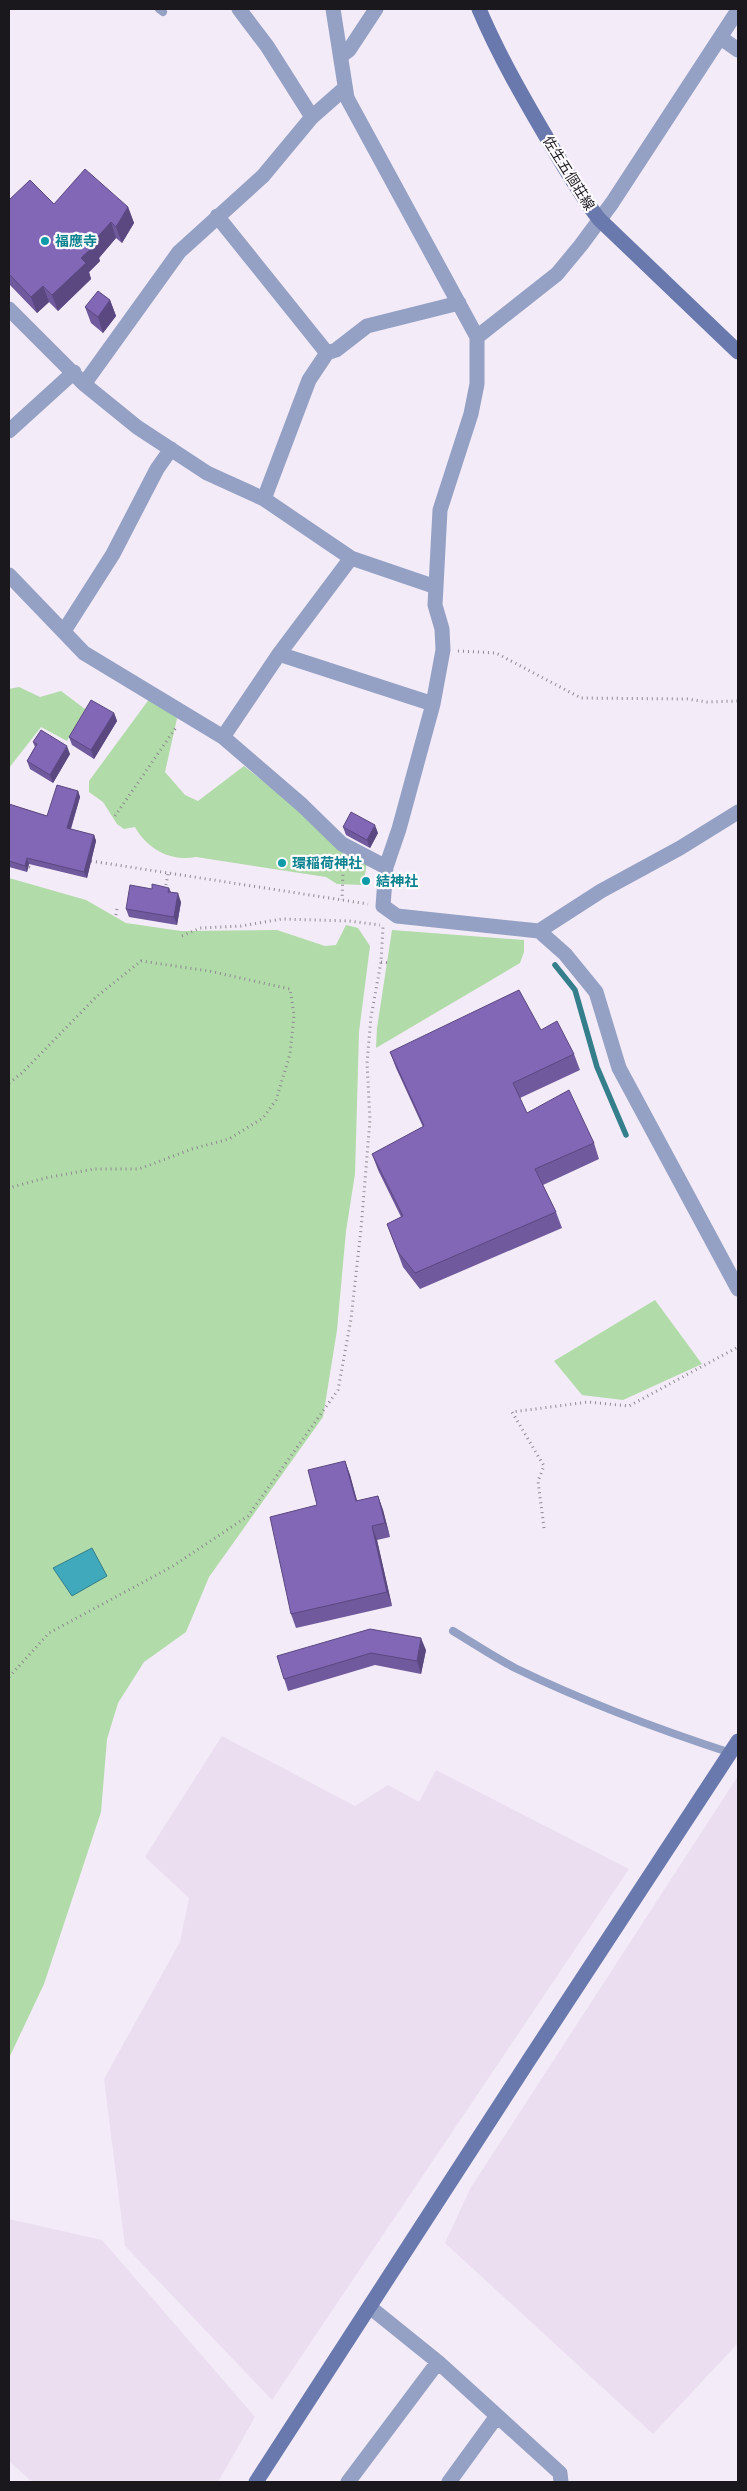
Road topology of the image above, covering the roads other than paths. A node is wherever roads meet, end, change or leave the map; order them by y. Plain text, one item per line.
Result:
1 (240, 9) edge
2 (333, 9) edge
3 (376, 9) edge
4 (479, 9) edge
5 (738, 10) edge
6 (721, 38) junction
7 (738, 50) edge
8 (341, 56) junction
9 (345, 88) junction
10 (312, 117) junction
11 (217, 216) junction
12 (599, 219) junction
13 (460, 303) junction
14 (9, 309) edge
15 (477, 337) junction
16 (738, 352) edge
17 (327, 353) junction
18 (74, 372) junction
19 (84, 384) junction
20 (9, 431) edge
21 (171, 449) junction
22 (264, 499) junction
23 (352, 558) junction
24 (9, 575) edge
25 (436, 587) junction
26 (64, 631) junction
27 (279, 654) junction
28 (433, 704) junction
29 (223, 737) junction
30 (738, 812) edge
31 (386, 867) junction
32 (539, 931) junction
33 (738, 1289) edge
34 (453, 1631) dead end
35 (734, 1747) edge
36 (371, 2308) junction
37 (438, 2362) junction
38 (497, 2416) junction
39 (256, 2482) edge
40 (348, 2482) edge
41 (449, 2482) edge
42 (561, 2482) edge

1 - 10 street
2 - 8 street
3 - 8 street
4 - 12 street, 佐生五個荘線
5 - 6 street
6 - 7 street
6 - 12 street
8 - 9 street
9 - 10 street
9 - 13 street
10 - 11 street
11 - 17 street
11 - 19 street
12 - 15 street
12 - 16 street, 佐生五個荘線
13 - 15 street
13 - 17 street
14 - 18 street
15 - 25 street
17 - 22 street
18 - 19 street
18 - 20 street
19 - 21 street
21 - 22 street
21 - 26 street
22 - 23 street
23 - 25 street
23 - 27 street
24 - 26 street
25 - 28 street
26 - 29 street
27 - 28 street
27 - 29 street
28 - 31 street
29 - 31 street
30 - 32 street
31 - 32 street
32 - 33 street
34 - 35 lane
35 - 36 street
36 - 37 street
36 - 39 street
37 - 38 street
37 - 40 street
38 - 41 street
38 - 42 street

